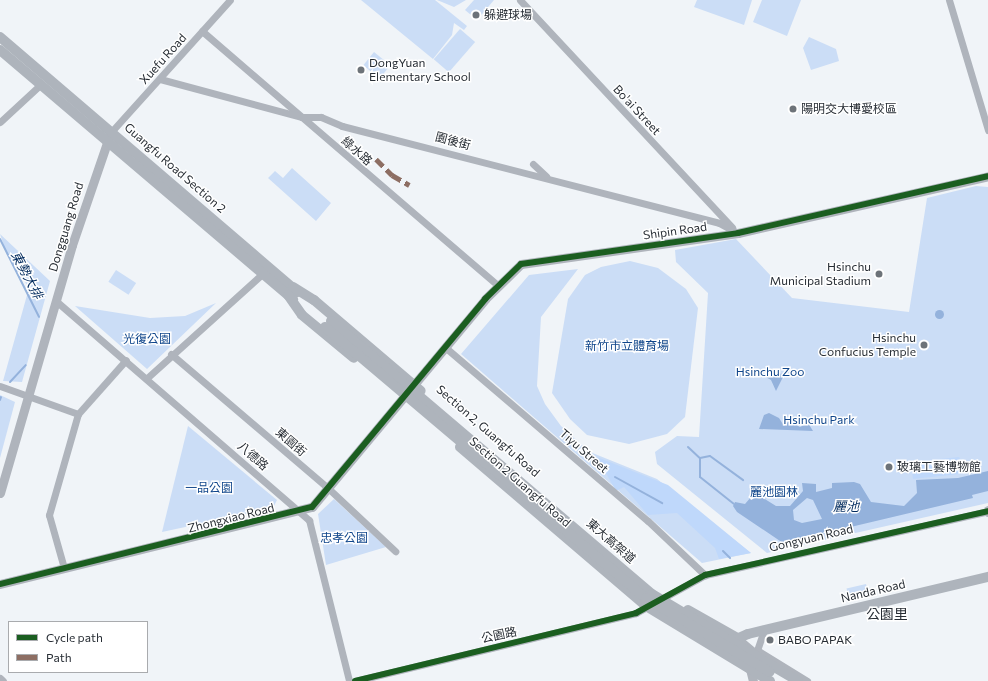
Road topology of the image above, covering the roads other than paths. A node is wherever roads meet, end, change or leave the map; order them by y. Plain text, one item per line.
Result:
1 (230, 0) edge
2 (520, 0) edge
3 (949, 0) edge
4 (202, 31) junction
5 (0, 37) edge
6 (0, 50) edge
7 (160, 79) junction
8 (41, 84) junction
9 (302, 117) junction
10 (0, 122) edge
11 (988, 130) edge
12 (109, 135) junction
13 (533, 164) dead end
14 (988, 176) edge
15 (548, 178) junction
16 (738, 233) junction
17 (262, 274) junction
18 (498, 286) junction
19 (291, 291) junction
20 (56, 301) junction
21 (328, 324) junction
22 (446, 348) junction
23 (171, 354) junction
24 (126, 360) junction
25 (147, 378) junction
26 (0, 386) edge
27 (414, 386) junction
28 (28, 397) junction
29 (404, 399) junction
30 (78, 414) junction
31 (328, 488) junction
32 (0, 493) edge
33 (300, 511) junction
34 (988, 511) edge
35 (395, 551) dead end
36 (603, 552) junction
37 (64, 568) junction
38 (705, 575) junction
39 (988, 577) edge
40 (0, 584) edge
41 (664, 597) junction
42 (646, 606) junction
43 (764, 630) junction
44 (739, 639) junction
45 (714, 647) junction
46 (756, 650) junction
47 (775, 661) junction
48 (751, 669) junction
49 (766, 680) edge
50 (349, 681) edge
51 (355, 681) edge
52 (749, 681) edge
53 (753, 681) edge
54 (785, 681) edge
55 (798, 681) edge
56 (807, 681) edge

1 - 4 street, Xuefu Road
2 - 16 street, Bo'ai Street
3 - 11 street
4 - 7 street, Xuefu Road
4 - 9 street, 綠水路
5 - 12 main road, Guangfu Road Section 2
6 - 8 main road
7 - 9 street, 園後街
7 - 12 street, Xuefu Road
8 - 10 street
8 - 12 main road
9 - 15 street, 園後街
9 - 18 street, 綠水路
12 - 17 main road, Guangfu Road Section 2
12 - 19 main road, Guangfu Road Section 2
12 - 20 street, Dongguang Road
13 - 15 street
14 - 16 street, Shipin Road
15 - 16 street, 園後街
16 - 18 street, Shipin Road
17 - 19 main road, Guangfu Road Section 2
17 - 23 street
18 - 22 street, Shipin Road
19 - 21 main road, Guangfu Road Section 2
19 - 27 main road, Section 2, Guangfu Road
19 - 29 main road, Section 2 Guangfu Road
20 - 24 street, 八德路
20 - 28 street, Dongguang Road
21 - 36 main road, 東大高架道, bridge
21 - 54 main road, 東大高架道, bridge
22 - 27 street, Shipin Road
22 - 38 street, Tiyu Street
23 - 25 street
23 - 31 street, 東園街
24 - 25 street, 八德路
24 - 30 street
25 - 33 street, 八德路
26 - 28 street
27 - 29 street, Zhongxiao Road
27 - 36 main road, bridge
27 - 41 main road, Section 2, Guangfu Road
28 - 30 street
28 - 32 street, Dongguang Road
29 - 31 street, Zhongxiao Road
29 - 42 main road, Section 2 Guangfu Road
30 - 37 street
31 - 33 street, Zhongxiao Road
31 - 35 street, 東園街
33 - 37 street, Zhongxiao Road
33 - 50 street, 八德路
34 - 38 street, Gongyuan Road
36 - 55 main road, 東大高架道, bridge
37 - 40 street, Zhongxiao Road
38 - 41 street, Gongyuan Road
39 - 43 main road, Nanda Road
41 - 42 street, Gongyuan Road
41 - 44 main road, Section 2, Guangfu Road
42 - 45 main road, Section 2 Guangfu Road
42 - 51 street, 公園路
43 - 44 main road, Nanda Road
43 - 46 street
44 - 45 main road, Nanda Road
44 - 46 street
44 - 48 street
45 - 48 main road, Section 2 Guangfu Road
46 - 47 street
46 - 49 street
47 - 49 street
47 - 56 street
48 - 49 main road, Section 2 Guangfu Road
48 - 52 street
48 - 53 street

